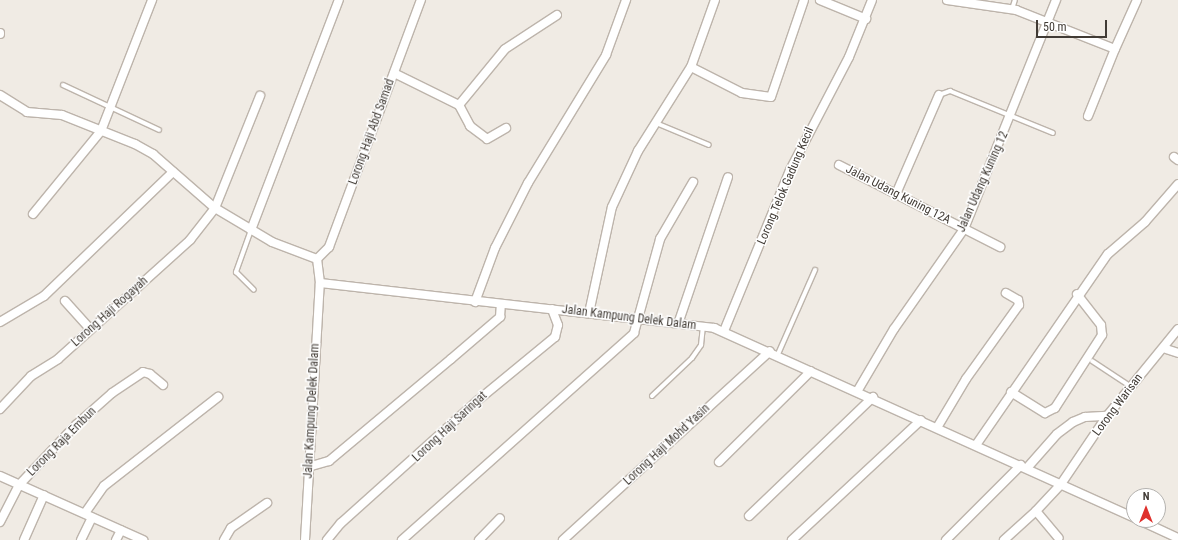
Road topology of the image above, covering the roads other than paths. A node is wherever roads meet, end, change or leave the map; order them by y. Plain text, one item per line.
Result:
1 (152, 0) edge
2 (339, 0) edge
3 (420, 0) edge
4 (626, 0) edge
5 (715, 0) edge
6 (804, 0) edge
7 (820, 0) edge
8 (872, 0) edge
9 (947, 0) edge
10 (1015, 0) edge
11 (1056, 0) edge
12 (1137, 0) edge
13 (1012, 10) junction
14 (557, 15) dead end
15 (866, 19) junction
16 (1047, 23) junction
17 (1115, 48) junction
18 (691, 67) junction
19 (394, 73) junction
20 (63, 85) dead end
21 (0, 95) edge
22 (939, 95) joint
23 (260, 96) dead end
24 (459, 105) junction
25 (111, 108) junction
26 (1088, 116) dead end
27 (1012, 117) junction
28 (655, 122) junction
29 (506, 128) dead end
30 (159, 130) dead end
31 (102, 131) junction
32 (1053, 133) dead end
33 (709, 145) dead end
34 (839, 165) dead end
35 (173, 172) junction
36 (728, 177) dead end
37 (693, 182) dead end
38 (1178, 184) edge
39 (896, 194) junction
40 (214, 208) junction
41 (33, 214) dead end
42 (964, 229) junction
43 (251, 230) junction
44 (1000, 247) dead end
45 (317, 259) junction
46 (815, 270) dead end
47 (320, 283) junction
48 (254, 290) dead end
49 (1006, 293) dead end
50 (1078, 294) junction
51 (65, 301) dead end
52 (475, 302) junction
53 (501, 304) junction
54 (552, 309) junction
55 (589, 313) junction
56 (637, 320) junction
57 (0, 322) edge
58 (678, 324) junction
59 (703, 326) junction
60 (90, 329) junction
61 (1178, 329) edge
62 (724, 331) junction
63 (1166, 349) junction
64 (774, 352) junction
65 (1178, 353) edge
66 (1092, 360) dead end
67 (811, 371) junction
68 (163, 385) dead end
69 (1130, 386) junction
70 (858, 390) junction
71 (1011, 392) junction
72 (652, 396) dead end
73 (218, 397) dead end
74 (873, 397) junction
75 (0, 409) edge
76 (1107, 416) junction
77 (921, 420) junction
78 (938, 426) junction
79 (976, 444) junction
80 (719, 462) dead end
81 (308, 467) junction
82 (1024, 467) junction
83 (0, 476) edge
84 (1061, 484) junction
85 (19, 485) junction
86 (44, 495) junction
87 (267, 503) dead end
88 (1036, 511) junction
89 (1126, 514) edge
90 (88, 515) junction
91 (749, 516) dead end
92 (500, 518) dead end
93 (0, 522) edge
94 (1156, 528) edge
95 (121, 530) junction
96 (1059, 538) dead end
97 (1178, 538) edge
98 (24, 540) edge
99 (81, 540) edge
100 (116, 540) edge
101 (143, 540) edge
102 (224, 540) edge
103 (305, 540) edge
104 (327, 540) edge
105 (402, 540) edge
106 (479, 540) edge
107 (563, 540) edge
108 (792, 540) edge
109 (946, 540) edge
110 (1004, 540) edge

1 - 25 street
2 - 43 street
3 - 19 street, Lorong Haji Abd Samad
4 - 52 street
5 - 18 street
6 - 18 street
7 - 15 street
8 - 15 street, Lorong Telok Gadung Kecil
9 - 13 street
10 - 13 lane
11 - 16 street, Jalan Udang Kuning 12
12 - 17 street
13 - 16 street
14 - 24 street
15 - 62 street, Lorong Telok Gadung Kecil
16 - 17 street
16 - 27 street, Jalan Udang Kuning 12
17 - 26 street
18 - 28 street
19 - 24 street
19 - 45 street, Lorong Haji Abd Samad
20 - 25 lane
21 - 31 street
22 - 27 lane
22 - 39 street
23 - 40 street, Lorong Haji Rogayah
24 - 29 street
25 - 30 lane
25 - 31 street
27 - 32 lane
27 - 42 street, Jalan Udang Kuning 12
28 - 33 lane
28 - 55 street
31 - 35 street
31 - 41 street
34 - 39 street, Jalan Udang Kuning 12A
35 - 40 street
35 - 57 street
36 - 58 street
37 - 56 street
38 - 50 street
39 - 42 street, Jalan Udang Kuning 12A
40 - 43 street
40 - 60 street, Lorong Haji Rogayah
42 - 44 street, Jalan Udang Kuning 12A
42 - 70 street, Jalan Udang Kuning 12
43 - 45 street
43 - 48 lane
45 - 47 street, Jalan Kampung Delek Dalam
46 - 64 lane
47 - 52 street, Jalan Kampung Delek Dalam
47 - 81 street, Jalan Kampung Delek Dalam
49 - 78 street
50 - 71 street
50 - 71 street
51 - 60 street
52 - 53 street, Jalan Kampung Delek Dalam
53 - 54 street, Jalan Kampung Delek Dalam
53 - 81 street
54 - 55 street, Jalan Kampung Delek Dalam
54 - 104 street, Lorong Haji Saringat
55 - 56 street, Jalan Kampung Delek Dalam
56 - 58 street, Jalan Kampung Delek Dalam
56 - 105 street
58 - 59 street, Jalan Kampung Delek Dalam
59 - 62 street, Jalan Kampung Delek Dalam
59 - 72 lane
60 - 75 street, Lorong Haji Rogayah
61 - 63 street, Lorong Warisan
62 - 64 street, Jalan Kampung Delek Dalam
63 - 65 street
63 - 69 street, Lorong Warisan
64 - 67 street, Jalan Kampung Delek Dalam
64 - 107 street, Lorong Haji Mohd Yasin
66 - 69 lane
67 - 70 street, Jalan Kampung Delek Dalam
67 - 80 street
68 - 85 street, Lorong Raja Embun
69 - 76 street, Lorong Warisan
70 - 74 street, Jalan Kampung Delek Dalam
71 - 79 street
73 - 90 street
74 - 77 street, Jalan Kampung Delek Dalam
74 - 91 street
76 - 82 street
76 - 84 street, Lorong Warisan
77 - 78 street, Jalan Kampung Delek Dalam
77 - 108 street
78 - 79 street, Jalan Kampung Delek Dalam
79 - 82 street, Jalan Kampung Delek Dalam
81 - 103 street, Jalan Kampung Delek Dalam
82 - 84 street, Jalan Kampung Delek Dalam
82 - 109 street
83 - 85 street
84 - 88 street, Lorong Warisan
84 - 89 street, Jalan Kampung Delek Dalam
85 - 86 street
85 - 93 street, Lorong Raja Embun
86 - 90 street
86 - 98 street
87 - 102 street
88 - 96 street
88 - 110 street, Lorong Warisan
90 - 95 street
90 - 99 street
92 - 106 street
94 - 97 street
95 - 100 street
95 - 101 street

